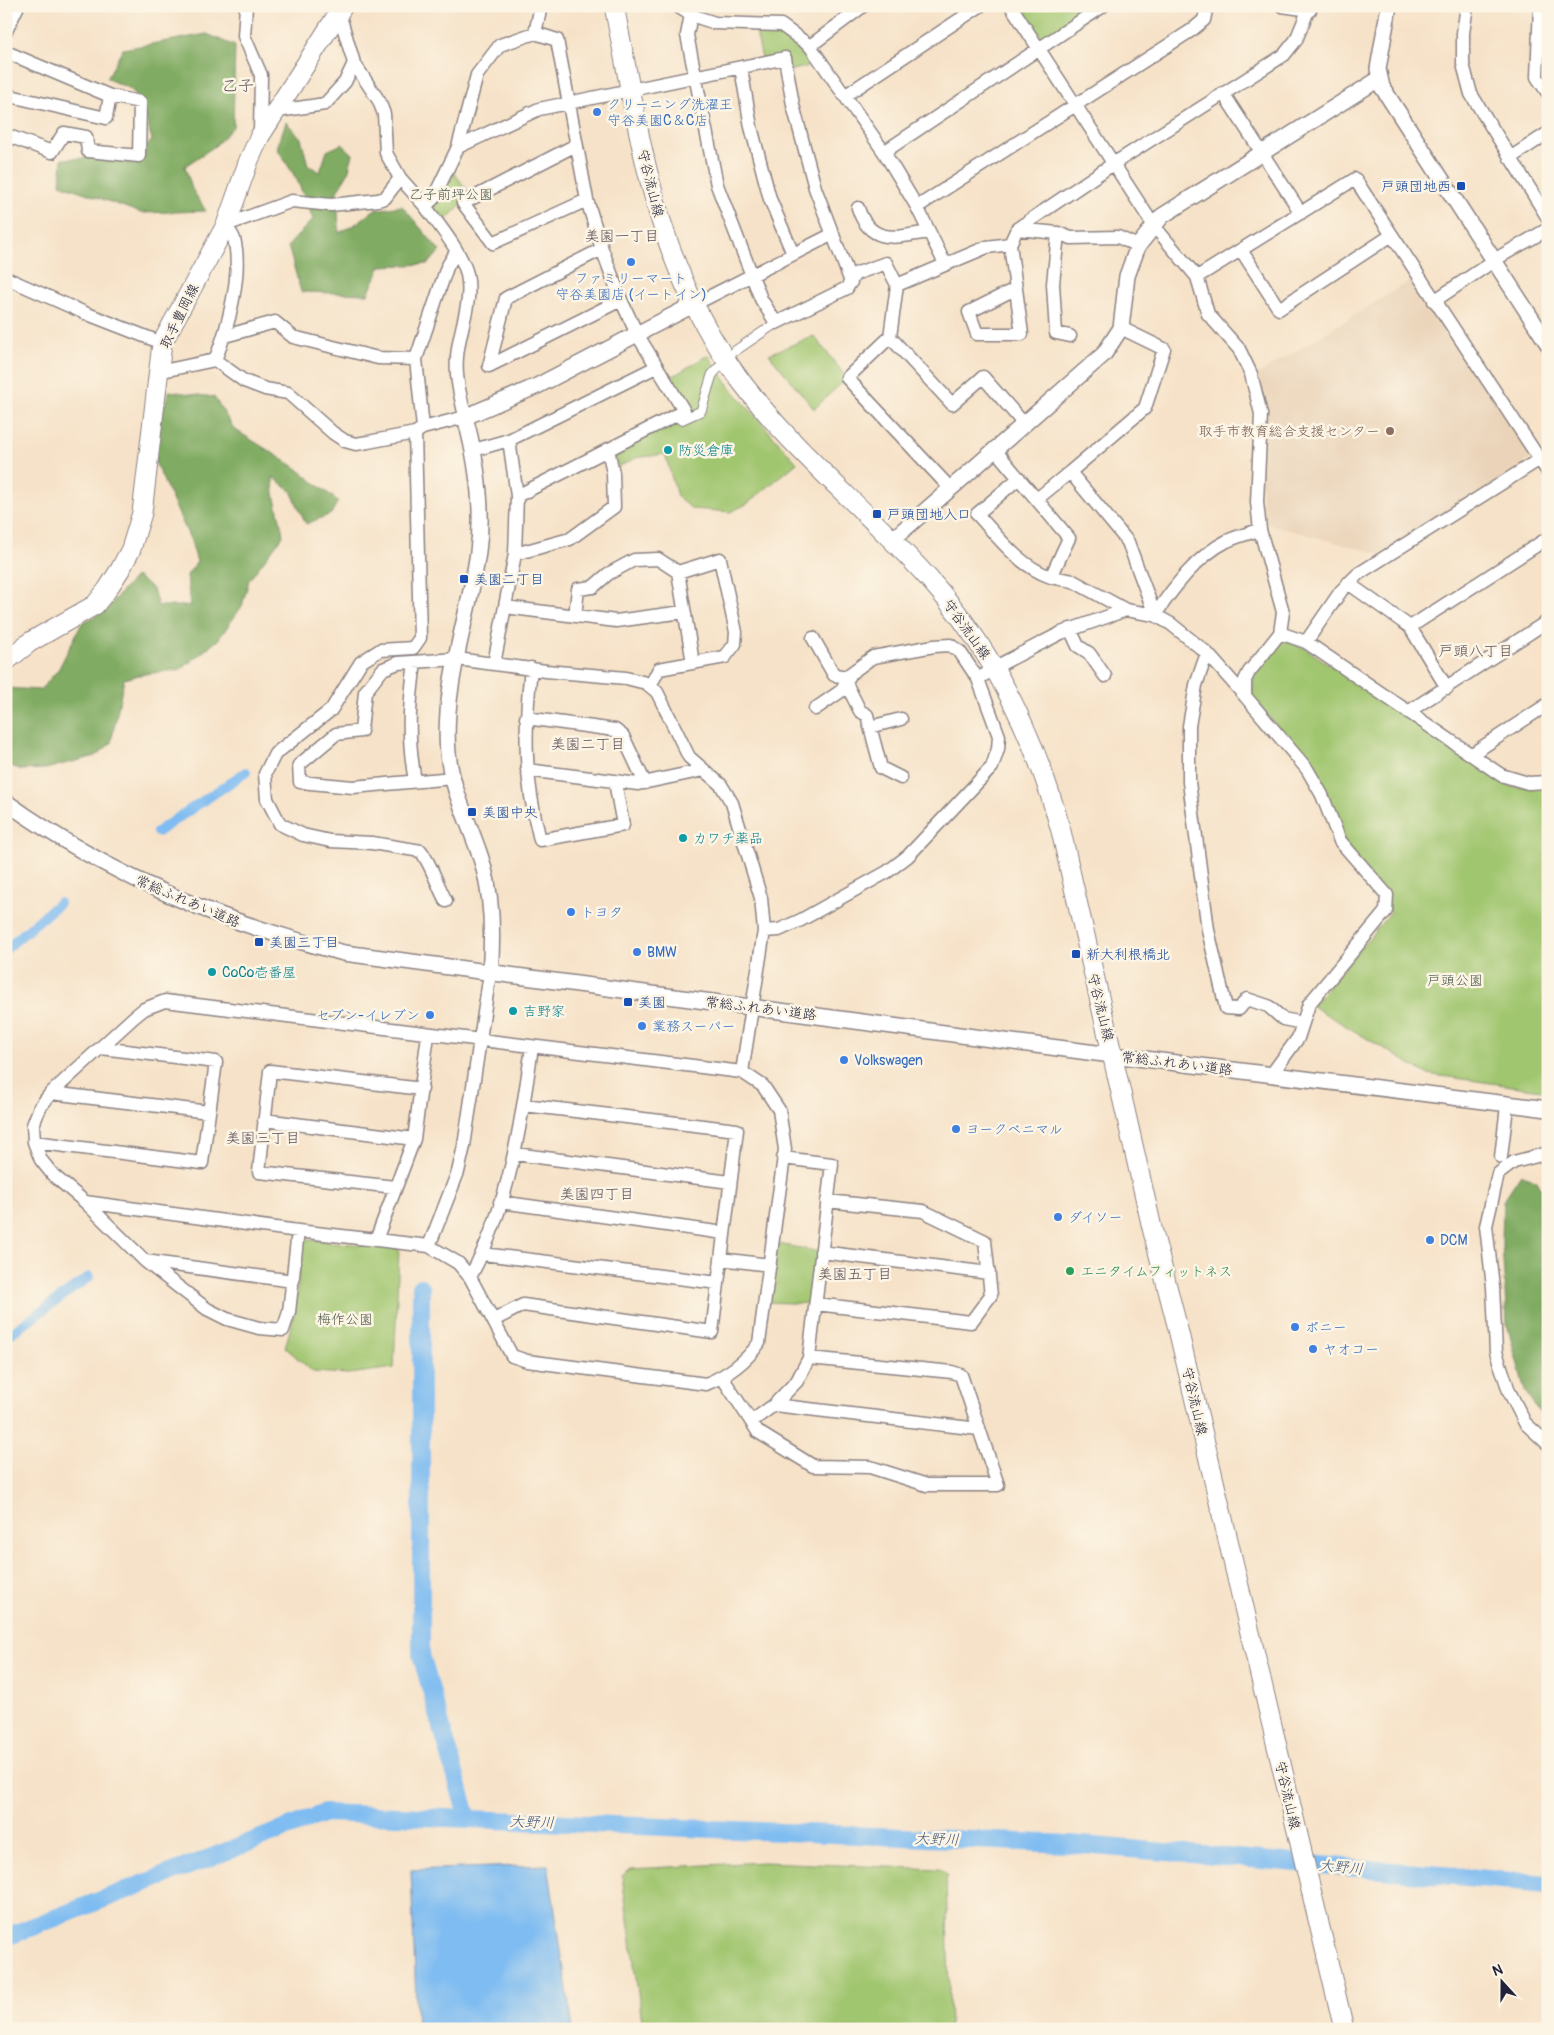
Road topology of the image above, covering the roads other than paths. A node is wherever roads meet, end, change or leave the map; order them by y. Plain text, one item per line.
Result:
1 (18, 6) edge
2 (246, 6) edge
3 (541, 6) edge
4 (614, 6) edge
5 (677, 6) edge
6 (863, 6) edge
7 (980, 6) edge
8 (1011, 6) edge
9 (1103, 6) edge
10 (1207, 6) edge
11 (1282, 6) edge
12 (1389, 6) edge
13 (1467, 6) edge
14 (1540, 6) edge
15 (1310, 8) edge
16 (337, 9) edge
17 (691, 14) junction
18 (6, 31) edge
19 (536, 33) junction
20 (1543, 45) edge
21 (810, 46) junction
22 (1039, 49) junction
23 (6, 52) edge
24 (354, 63) junction
25 (741, 68) junction
26 (695, 76) junction
27 (1379, 79) junction
28 (630, 89) junction
29 (1223, 93) junction
30 (1548, 93) edge
31 (6, 95) edge
32 (846, 95) junction
33 (110, 96) junction
34 (569, 102) junction
35 (1075, 105) junction
36 (278, 111) junction
37 (1548, 132) edge
38 (6, 135) edge
39 (260, 136) junction
40 (576, 145) junction
41 (458, 147) junction
42 (884, 152) junction
43 (1262, 154) junction
44 (1510, 158) junction
45 (1112, 164) junction
46 (400, 178) junction
47 (587, 200) junction
48 (425, 206) junction
49 (917, 207) junction
50 (858, 208) dead end
51 (1301, 213) junction
52 (1548, 218) edge
53 (226, 226) junction
54 (1154, 226) junction
55 (1017, 229) junction
56 (1548, 229) edge
57 (929, 232) junction
58 (1058, 233) junction
59 (833, 234) junction
60 (1392, 234) junction
61 (1010, 244) junction
62 (1138, 246) junction
63 (602, 249) junction
64 (1241, 250) junction
65 (456, 252) junction
66 (793, 254) junction
67 (1493, 261) junction
68 (945, 264) junction
69 (752, 275) junction
70 (1197, 277) junction
71 (6, 278) edge
72 (851, 282) junction
73 (897, 285) junction
74 (1015, 289) junction
75 (621, 300) junction
76 (1434, 301) junction
77 (693, 305) junction
78 (776, 323) junction
79 (1121, 328) junction
80 (637, 334) junction
81 (225, 336) junction
82 (1070, 336) dead end
83 (890, 338) junction
84 (162, 343) junction
85 (1548, 344) edge
86 (416, 359) junction
87 (215, 360) junction
88 (727, 361) junction
89 (656, 367) junction
90 (158, 372) junction
91 (677, 415) junction
92 (466, 417) junction
93 (1025, 425) junction
94 (419, 431) junction
95 (509, 440) junction
96 (608, 449) junction
97 (474, 450) junction
98 (995, 450) junction
99 (1544, 456) edge
100 (1070, 472) junction
101 (1548, 472) edge
102 (1018, 478) junction
103 (951, 489) junction
104 (517, 496) junction
105 (1038, 499) junction
106 (1260, 530) junction
107 (1548, 538) edge
108 (892, 540) junction
109 (515, 554) junction
110 (678, 572) junction
111 (1051, 577) junction
112 (1348, 583) junction
113 (505, 607) junction
114 (1126, 610) junction
115 (683, 612) junction
116 (1155, 615) junction
117 (575, 616) junction
118 (1548, 621) edge
119 (1410, 627) junction
120 (1070, 629) junction
121 (1280, 633) junction
122 (813, 638) dead end
123 (1306, 642) junction
124 (1207, 653) junction
125 (457, 659) junction
126 (6, 661) edge
127 (415, 662) junction
128 (693, 663) junction
129 (494, 664) junction
130 (531, 668) junction
131 (994, 668) junction
132 (1105, 676) dead end
133 (978, 679) junction
134 (847, 680) junction
135 (650, 686) junction
136 (1446, 688) junction
137 (1244, 696) junction
138 (1548, 704) edge
139 (815, 709) dead end
140 (1408, 712) junction
141 (526, 718) junction
142 (901, 719) dead end
143 (870, 727) junction
144 (1472, 754) junction
145 (527, 770) junction
146 (704, 770) junction
147 (453, 778) junction
148 (901, 778) dead end
149 (414, 782) junction
150 (615, 782) junction
151 (1548, 782) edge
152 (645, 783) junction
153 (6, 802) edge
154 (446, 901) dead end
155 (764, 931) junction
156 (490, 973) junction
157 (752, 1007) junction
158 (1303, 1023) junction
159 (428, 1035) junction
160 (481, 1040) junction
161 (532, 1047) junction
162 (101, 1048) junction
163 (1114, 1056) junction
164 (742, 1072) junction
165 (1271, 1075) junction
166 (422, 1089) junction
167 (51, 1093) junction
168 (524, 1105) junction
169 (1507, 1106) junction
170 (1548, 1110) edge
171 (209, 1112) junction
172 (264, 1120) junction
173 (414, 1139) junction
174 (34, 1142) junction
175 (1548, 1153) edge
176 (516, 1154) junction
177 (1501, 1157) dead end
178 (784, 1158) junction
179 (730, 1182) junction
180 (395, 1187) junction
181 (827, 1200) junction
182 (85, 1202) junction
183 (500, 1202) junction
184 (298, 1231) junction
185 (724, 1232) junction
186 (376, 1240) junction
187 (429, 1246) junction
188 (821, 1252) junction
189 (483, 1254) junction
190 (721, 1259) junction
191 (144, 1261) junction
192 (770, 1265) junction
193 (988, 1272) junction
194 (470, 1277) junction
195 (293, 1280) junction
196 (718, 1283) junction
197 (816, 1304) junction
198 (494, 1320) junction
199 (809, 1358) junction
200 (722, 1378) junction
201 (774, 1405) junction
202 (752, 1421) junction
203 (979, 1429) junction
204 (1548, 1444) edge
205 (1344, 2029) edge

1 - 18 street
2 - 39 street
3 - 19 street
4 - 28 main road, 守谷流山線
5 - 17 street
6 - 21 street
7 - 32 street
8 - 22 street
9 - 22 street
10 - 35 street
11 - 15 street
12 - 27 street
13 - 44 street
14 - 20 street
15 - 29 street
16 - 24 street
16 - 36 main road, 取手豊岡線
17 - 21 street
17 - 26 street
19 - 34 street
19 - 41 street
20 - 30 street
21 - 32 street
22 - 35 street
22 - 42 street
23 - 33 street
24 - 36 street
24 - 46 street
25 - 26 street
25 - 59 street
25 - 66 street
26 - 28 street
26 - 69 street
27 - 43 street
27 - 67 street
28 - 34 street
28 - 77 main road, 守谷流山線
29 - 43 street
29 - 45 street
31 - 33 street
32 - 42 street
33 - 38 street
34 - 40 street
34 - 41 street
35 - 45 street
35 - 49 street
36 - 39 main road, 取手豊岡線
37 - 44 street
39 - 53 main road, 取手豊岡線
40 - 47 street
40 - 47 street
41 - 48 street
42 - 49 street
43 - 51 street
43 - 54 street
44 - 52 street
45 - 54 street
45 - 55 street
46 - 48 street
46 - 53 street
47 - 63 street
48 - 65 street
49 - 57 street
50 - 57 street
51 - 60 street
51 - 64 street
53 - 81 street
53 - 84 main road, 取手豊岡線
54 - 62 street
54 - 70 street
55 - 58 street
55 - 61 street
56 - 67 street
57 - 68 street
58 - 62 street
58 - 82 street
59 - 66 street
59 - 72 street
60 - 64 street
60 - 76 street
61 - 68 street
61 - 74 street
62 - 79 street
63 - 75 street
63 - 75 street
64 - 70 street
65 - 86 street
65 - 92 street
66 - 69 street
67 - 76 street
67 - 85 street
68 - 73 street
69 - 77 street
69 - 78 street
70 - 106 street
71 - 84 street
72 - 73 street
72 - 78 street
73 - 83 street
74 - 74 street
75 - 80 street
76 - 99 street
77 - 80 street
77 - 88 main road, 守谷流山線
78 - 88 street
79 - 93 street
79 - 100 street
80 - 89 street
80 - 92 street
81 - 86 street
81 - 87 street
83 - 93 street
83 - 103 street
84 - 90 main road, 取手豊岡線
86 - 94 street
87 - 90 street
87 - 94 street
88 - 91 street
88 - 108 main road, 守谷流山線
89 - 91 street
89 - 95 street
90 - 126 main road, 取手豊岡線
91 - 96 street
92 - 94 street
92 - 97 street
93 - 98 street
94 - 154 street
95 - 97 street
95 - 104 street
96 - 104 street
96 - 109 street
97 - 125 street
98 - 102 street
98 - 103 street
99 - 101 street
99 - 112 street
100 - 105 street
100 - 116 street
102 - 105 street
102 - 111 street
103 - 108 street
104 - 109 street
105 - 111 street
106 - 116 street
106 - 121 street
107 - 119 street
108 - 131 main road, 守谷流山線
109 - 113 street
110 - 115 street
110 - 117 street
110 - 128 street
111 - 114 street
112 - 119 street
112 - 123 street
113 - 117 street
113 - 129 street
114 - 116 street
114 - 120 street
115 - 117 street
115 - 128 street
116 - 124 street
118 - 136 street
119 - 136 street
120 - 131 street
120 - 132 street
121 - 123 street
121 - 137 street
122 - 134 street
123 - 140 street
124 - 137 street
124 - 158 street
125 - 127 street
125 - 129 street
125 - 147 street
127 - 149 street
127 - 149 street
128 - 135 street
129 - 130 street
130 - 135 street
130 - 141 street
131 - 133 street
131 - 163 main road, 守谷流山線
133 - 134 street
133 - 155 street
134 - 139 street
134 - 143 street
135 - 146 street
136 - 140 street
137 - 158 street
138 - 144 street
140 - 144 street
141 - 145 street
141 - 152 street
142 - 143 street
143 - 148 street
144 - 151 street
145 - 150 street
145 - 150 street
146 - 152 street
146 - 155 street
147 - 149 street
147 - 156 street
150 - 152 street
153 - 156 street, 常総ふれあい道路
155 - 157 street
156 - 157 street, 常総ふれあい道路
156 - 160 street
157 - 163 street, 常総ふれあい道路
157 - 164 street
158 - 165 street
159 - 160 street
159 - 162 street
159 - 166 street
160 - 161 street
160 - 187 street
161 - 164 street
161 - 168 street
162 - 167 street
162 - 171 street
163 - 165 street, 常総ふれあい道路
163 - 205 main road, 守谷流山線
164 - 178 street
165 - 169 street, 常総ふれあい道路
166 - 172 street
166 - 173 street
167 - 171 street
167 - 174 street
168 - 176 street
168 - 179 street
169 - 170 street, 常総ふれあい道路
169 - 177 street
171 - 174 street
172 - 173 street
172 - 180 street
173 - 180 street
174 - 182 street
175 - 204 street
176 - 179 street
176 - 183 street
178 - 181 street
178 - 192 street
179 - 185 street
180 - 186 street
181 - 188 street
181 - 193 street
182 - 184 street
182 - 191 street
183 - 185 street
183 - 189 street
184 - 186 street
184 - 195 street
185 - 190 street
186 - 187 street
187 - 194 street
188 - 193 street
188 - 197 street
189 - 194 street
189 - 196 street
190 - 192 street
190 - 196 street
191 - 195 street
191 - 195 street
192 - 200 street
193 - 197 street
194 - 198 street
196 - 198 street
197 - 199 street
198 - 200 street
199 - 201 street
199 - 203 street
200 - 202 street
201 - 202 street
201 - 203 street
202 - 203 street

